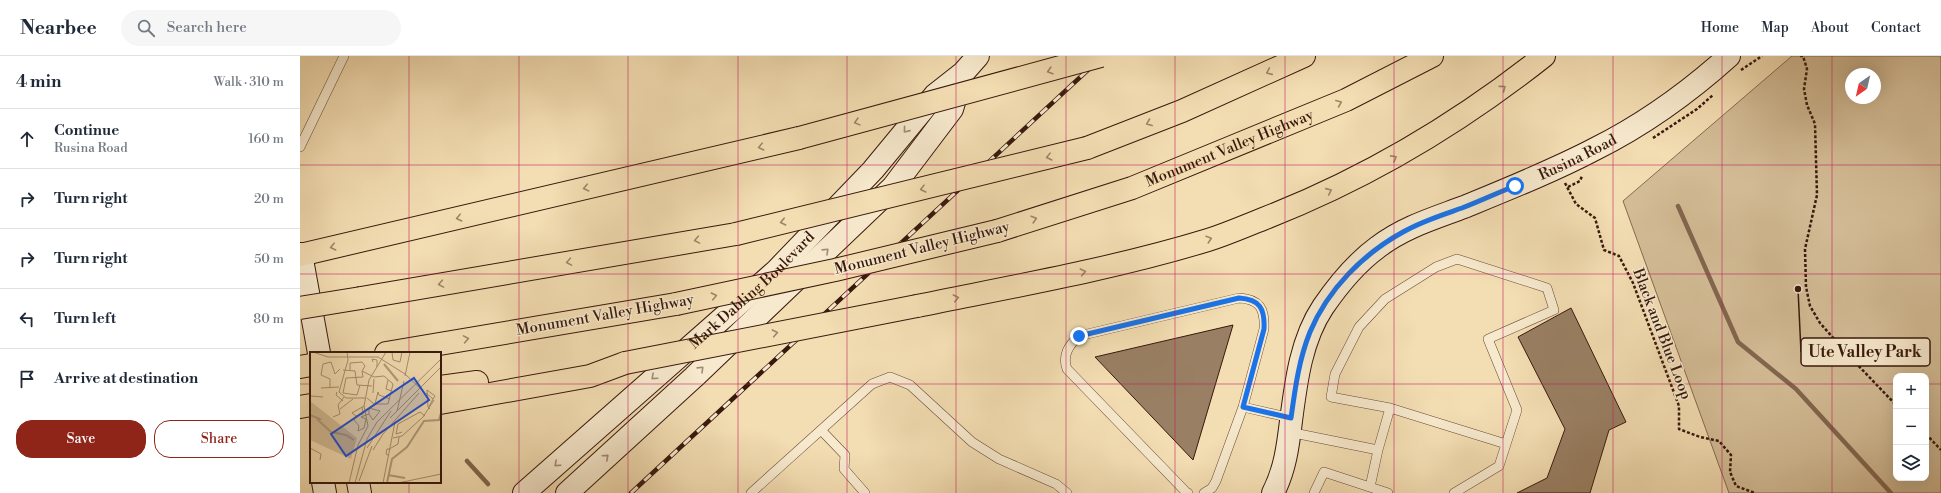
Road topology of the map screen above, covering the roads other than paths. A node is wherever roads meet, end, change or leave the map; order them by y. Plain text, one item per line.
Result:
1 (344, 56) edge
2 (978, 56) edge
3 (1101, 56) edge
4 (1304, 56) edge
5 (1432, 56) edge
6 (1544, 56) edge
7 (1735, 63) edge
8 (963, 73) junction
9 (301, 142) edge
10 (301, 254) edge
11 (300, 308) edge
12 (319, 352) edge
13 (392, 352) edge
14 (310, 366) edge
15 (300, 367) edge
16 (589, 372) junction
17 (441, 387) edge
18 (441, 403) edge
19 (310, 405) edge
20 (300, 407) edge
21 (1243, 407) junction
22 (1390, 408) junction
23 (1290, 425) junction
24 (821, 430) junction
25 (1506, 444) junction
26 (1378, 450) junction
27 (323, 483) edge
28 (358, 483) edge
29 (1370, 487) junction
30 (325, 493) edge
31 (360, 493) edge
32 (524, 493) edge
33 (567, 493) edge
34 (751, 493) edge
35 (865, 493) edge
36 (1067, 493) edge
37 (1188, 493) edge
38 (1204, 493) edge
39 (1273, 493) edge
40 (1314, 493) edge
41 (1388, 493) edge
42 (1454, 493) edge

1 - 9 lane
2 - 8 street, Mark Dabling Boulevard
3 -> 10 highway, bridge
4 -> 11 highway, bridge
13 -> 5 highway, Monument Valley Highway, bridge
16 -> 6 highway, bridge
7 - 23 street, Rusina Road
8 -> 32 street, Mark Dabling Boulevard
33 -> 8 street, Mark Dabling Boulevard
10 - 12 street
14 - 15 highway
16 - 17 highway
16 - 18 highway
19 - 20 highway
21 - 23 lane
21 - 37 lane
21 - 38 lane
22 - 25 lane
22 - 25 lane
22 - 26 lane
23 - 26 lane
23 - 39 street, Rusina Road
24 - 34 lane
24 - 35 lane
24 - 36 lane
25 - 42 lane
26 - 29 lane
27 - 30 street
28 - 31 street
29 - 40 lane
29 - 41 lane

